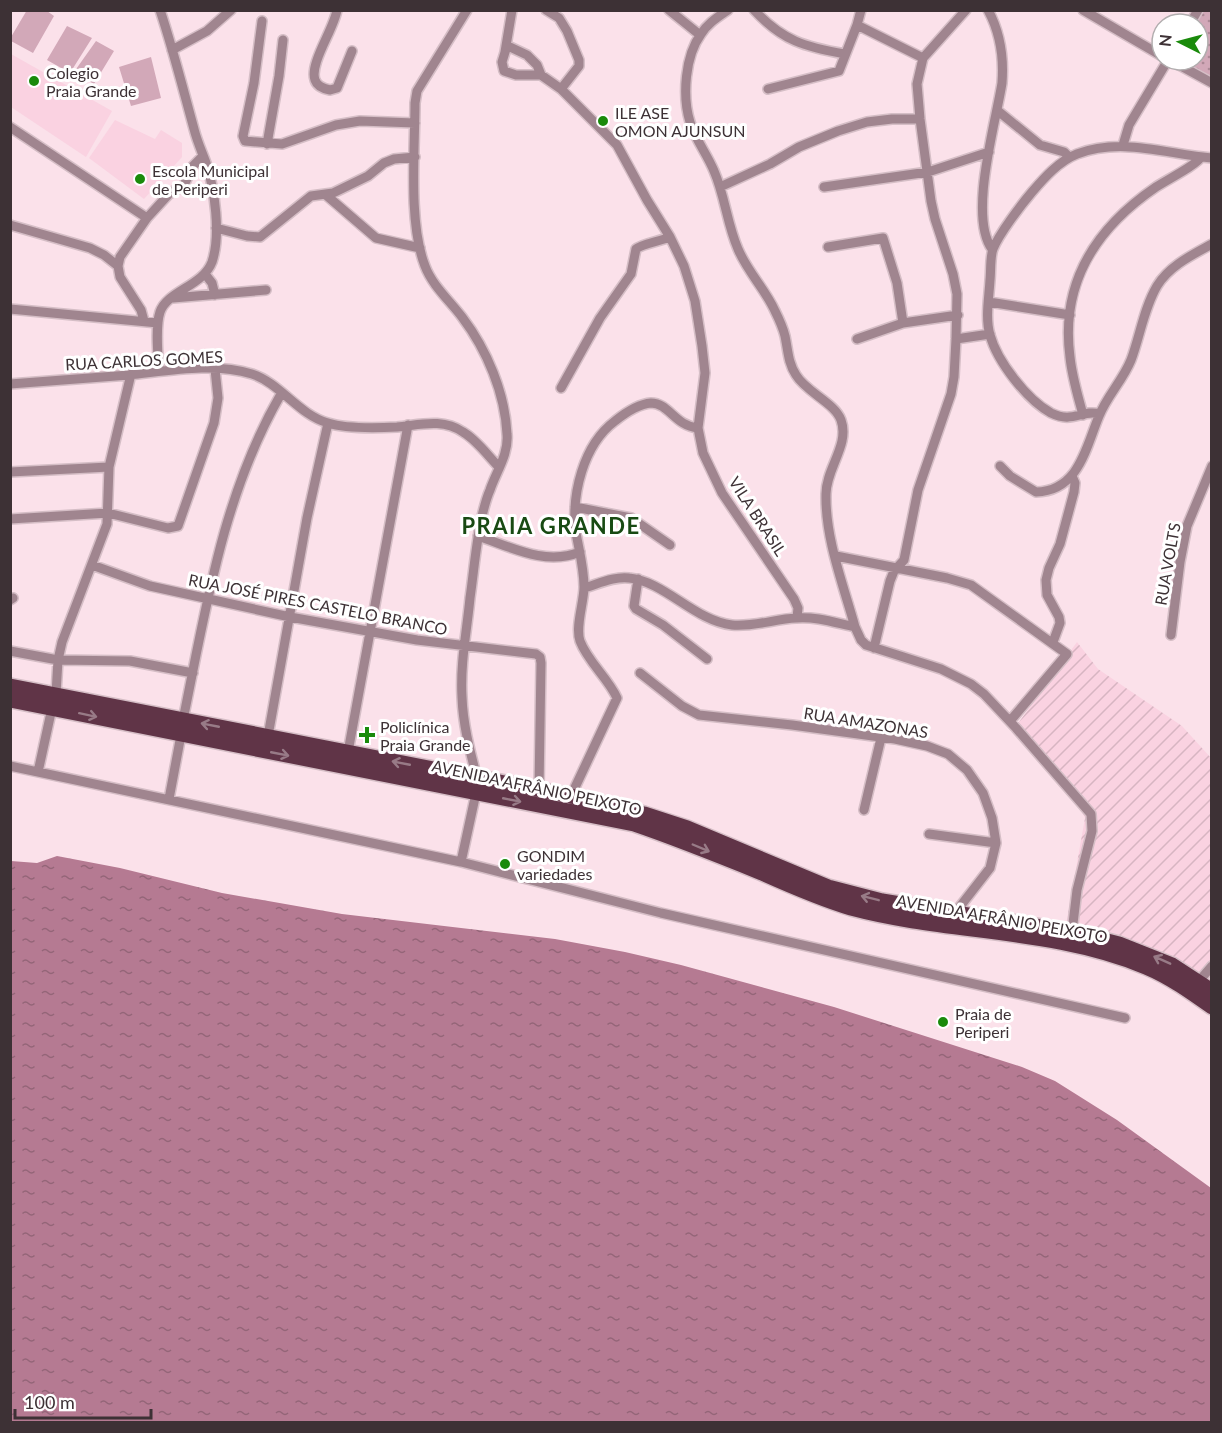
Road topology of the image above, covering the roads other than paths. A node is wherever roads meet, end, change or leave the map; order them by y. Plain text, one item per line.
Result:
1 (160, 10) edge
2 (231, 10) edge
3 (337, 10) edge
4 (467, 10) edge
5 (512, 10) edge
6 (546, 10) edge
7 (669, 10) edge
8 (728, 10) edge
9 (754, 10) edge
10 (861, 10) edge
11 (966, 10) edge
12 (988, 10) edge
13 (1083, 10) edge
14 (262, 21) dead end
15 (857, 25) junction
16 (700, 34) junction
17 (282, 40) dead end
18 (1150, 49) edge
19 (172, 50) junction
20 (352, 51) dead end
21 (505, 52) junction
22 (844, 54) junction
23 (923, 58) junction
24 (1162, 72) edge
25 (1191, 72) edge
26 (541, 75) junction
27 (1212, 83) edge
28 (561, 89) junction
29 (768, 89) dead end
30 (998, 111) junction
31 (920, 119) junction
32 (415, 123) junction
33 (10, 127) edge
34 (267, 144) junction
35 (1123, 145) junction
36 (989, 152) junction
37 (203, 156) junction
38 (415, 157) junction
39 (1201, 157) junction
40 (1069, 158) junction
41 (1212, 158) edge
42 (928, 172) junction
43 (720, 187) junction
44 (824, 187) dead end
45 (326, 195) junction
46 (147, 218) junction
47 (10, 225) edge
48 (216, 228) junction
49 (670, 237) junction
50 (1212, 244) edge
51 (828, 247) dead end
52 (420, 248) junction
53 (993, 249) junction
54 (118, 266) junction
55 (205, 274) junction
56 (266, 290) dead end
57 (215, 295) junction
58 (173, 298) junction
59 (988, 302) junction
60 (10, 309) edge
61 (958, 315) junction
62 (1070, 315) junction
63 (144, 321) junction
64 (903, 322) junction
65 (158, 323) junction
66 (990, 334) junction
67 (857, 339) dead end
68 (957, 339) junction
69 (215, 369) junction
70 (159, 371) junction
71 (131, 374) junction
72 (10, 384) edge
73 (561, 388) dead end
74 (281, 394) junction
75 (1100, 414) junction
76 (1083, 415) junction
77 (328, 423) junction
78 (408, 425) junction
79 (698, 428) junction
80 (1000, 466) dead end
81 (1212, 466) edge
82 (108, 467) junction
83 (499, 467) junction
84 (10, 472) edge
85 (1072, 476) junction
86 (575, 507) junction
87 (108, 513) junction
88 (10, 519) edge
89 (478, 536) junction
90 (670, 544) dead end
91 (580, 552) junction
92 (836, 556) junction
93 (92, 565) junction
94 (898, 568) junction
95 (638, 579) junction
96 (584, 588) junction
97 (208, 599) junction
98 (290, 617) junction
99 (797, 617) junction
100 (855, 627) junction
101 (371, 631) junction
102 (1171, 635) dead end
103 (1053, 642) junction
104 (465, 647) junction
105 (874, 648) junction
106 (10, 651) edge
107 (707, 659) dead end
108 (58, 660) junction
109 (193, 673) junction
110 (640, 673) dead end
111 (10, 686) edge
112 (10, 700) edge
113 (54, 701) junction
114 (1010, 721) junction
115 (182, 727) junction
116 (268, 736) junction
117 (881, 738) junction
118 (348, 752) junction
119 (10, 766) edge
120 (38, 772) junction
121 (477, 785) junction
122 (539, 789) junction
123 (571, 795) junction
124 (168, 799) junction
125 (864, 810) dead end
126 (930, 834) dead end
127 (996, 843) junction
128 (461, 862) junction
129 (954, 914) junction
130 (1072, 932) junction
131 (1212, 966) edge
132 (1199, 981) junction
133 (1212, 991) edge
134 (1212, 1008) edge
135 (1125, 1018) dead end

1 - 19 street
2 - 19 street
3 - 20 street
4 - 32 street
5 - 21 street
6 - 28 street
7 - 16 street
8 - 16 street
9 - 22 street
10 - 15 street
11 - 23 street
12 - 30 street
13 - 18 street
14 - 34 street
15 - 22 street
15 - 23 street
16 - 43 street
17 - 34 street
19 - 37 street
21 - 26 street
21 - 26 street
22 - 29 street
23 - 31 street
24 - 35 street
25 - 27 street
26 - 28 street
28 - 49 street
30 - 36 street
30 - 40 street
31 - 42 street
31 - 43 street
32 - 34 street
32 - 38 street
33 - 46 street
35 - 39 street
35 - 40 street
36 - 42 street
36 - 53 street
37 - 46 street
37 - 48 street
38 - 45 street
38 - 52 street
39 - 41 street
39 - 62 street
40 - 53 street
42 - 44 street
42 - 61 street
43 - 92 street
45 - 48 street
45 - 52 street
46 - 54 street
47 - 54 street
48 - 55 street
49 - 73 street
49 - 79 street
50 - 75 street
51 - 64 street
52 - 83 street
53 - 59 street
54 - 63 street
55 - 57 street
55 - 58 street
56 - 57 street
57 - 58 street
58 - 65 street
59 - 62 street
59 - 66 street
60 - 63 street
61 - 64 street
61 - 68 street
62 - 76 street
63 - 65 street
64 - 67 street
65 - 70 street
66 - 68 street
66 - 76 street
68 - 94 street
69 - 70 street, RUA CARLOS GOMES
69 - 74 street, RUA CARLOS GOMES
69 - 87 street
70 - 71 street, RUA CARLOS GOMES
71 - 72 street, RUA CARLOS GOMES
71 - 82 street
74 - 77 street, RUA CARLOS GOMES
74 - 97 street
75 - 76 street
75 - 85 street
77 - 78 street, RUA CARLOS GOMES
77 - 98 street
78 - 83 street, RUA CARLOS GOMES
78 - 101 street
79 - 86 street
79 - 99 street, VILA BRASIL
80 - 85 street
81 - 102 street, RUA VOLTS
82 - 84 street
82 - 87 street
83 - 89 street
85 - 103 street
86 - 90 street
86 - 91 street
87 - 88 street
87 - 93 street
89 - 91 street
89 - 104 street
91 - 96 street
92 - 94 street
92 - 100 street
93 - 97 street, RUA JOSÉ PIRES CASTELO BRANCO
93 - 108 street
94 - 103 street
94 - 105 street
95 - 96 street
95 - 99 street
95 - 107 street
96 - 123 street
97 - 98 street, RUA JOSÉ PIRES CASTELO BRANCO
97 - 109 street
98 - 101 street, RUA JOSÉ PIRES CASTELO BRANCO
98 - 116 street
99 - 100 street
100 - 105 street
101 - 104 street, RUA JOSÉ PIRES CASTELO BRANCO
101 - 118 street
103 - 114 street
104 - 121 street
104 - 122 street, RUA JOSÉ PIRES CASTELO BRANCO
105 - 114 street
106 - 108 street
108 - 109 street
108 - 113 street
109 - 115 street
110 - 117 street, RUA AMAZONAS
111 - 113 main road, AVENIDA AFRÂNIO PEIXOTO
112 - 113 main road, AVENIDA AFRÂNIO PEIXOTO
113 - 115 main road, AVENIDA AFRÂNIO PEIXOTO
113 - 120 street
114 - 130 street
116 -> 115 main road, AVENIDA AFRÂNIO PEIXOTO
115 -> 121 main road, AVENIDA AFRÂNIO PEIXOTO
115 - 124 street
116 - 118 main road, AVENIDA AFRÂNIO PEIXOTO
117 - 125 street
117 - 127 street, RUA AMAZONAS
121 -> 118 main road, AVENIDA AFRÂNIO PEIXOTO
119 - 120 street
120 - 124 street
121 - 122 main road, AVENIDA AFRÂNIO PEIXOTO
121 - 128 street
121 -> 134 main road, AVENIDA AFRÂNIO PEIXOTO
122 - 123 main road, AVENIDA AFRÂNIO PEIXOTO
129 -> 123 main road, AVENIDA AFRÂNIO PEIXOTO
124 - 128 street
126 - 127 street
127 - 129 street, RUA AMAZONAS
128 - 135 street
129 - 130 main road, AVENIDA AFRÂNIO PEIXOTO
132 -> 130 main road, AVENIDA AFRÂNIO PEIXOTO
131 - 132 street
132 - 133 main road, AVENIDA AFRÂNIO PEIXOTO

